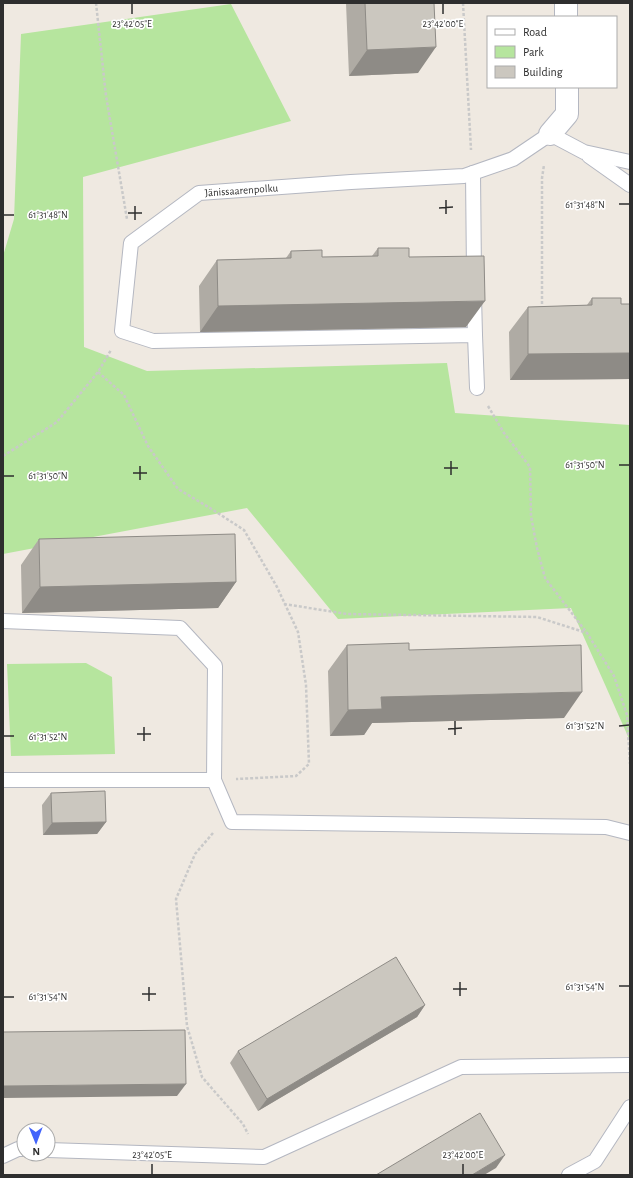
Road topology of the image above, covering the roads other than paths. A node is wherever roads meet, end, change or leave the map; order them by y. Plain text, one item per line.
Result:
1 (566, 3) edge
2 (566, 16) edge
3 (567, 88) edge
4 (550, 134) junction
5 (584, 152) junction
6 (630, 162) edge
7 (473, 173) junction
8 (630, 185) edge
9 (475, 335) junction
10 (478, 388) road end
11 (3, 621) edge
12 (3, 780) edge
13 (214, 780) junction
14 (630, 833) edge
15 (630, 1065) edge
16 (630, 1107) edge
17 (16, 1150) edge
18 (56, 1150) edge
19 (3, 1156) edge
20 (569, 1175) edge

1 - 2 street
3 - 4 street
4 - 5 lane
4 - 7 lane, Jänissaarenpolku
5 - 6 lane
5 - 8 lane
7 - 9 lane
7 - 9 lane, Jänissaarenpolku
9 - 10 lane
11 - 13 lane
12 - 13 lane
13 - 14 lane
15 - 18 lane
16 - 20 lane
17 - 19 lane

